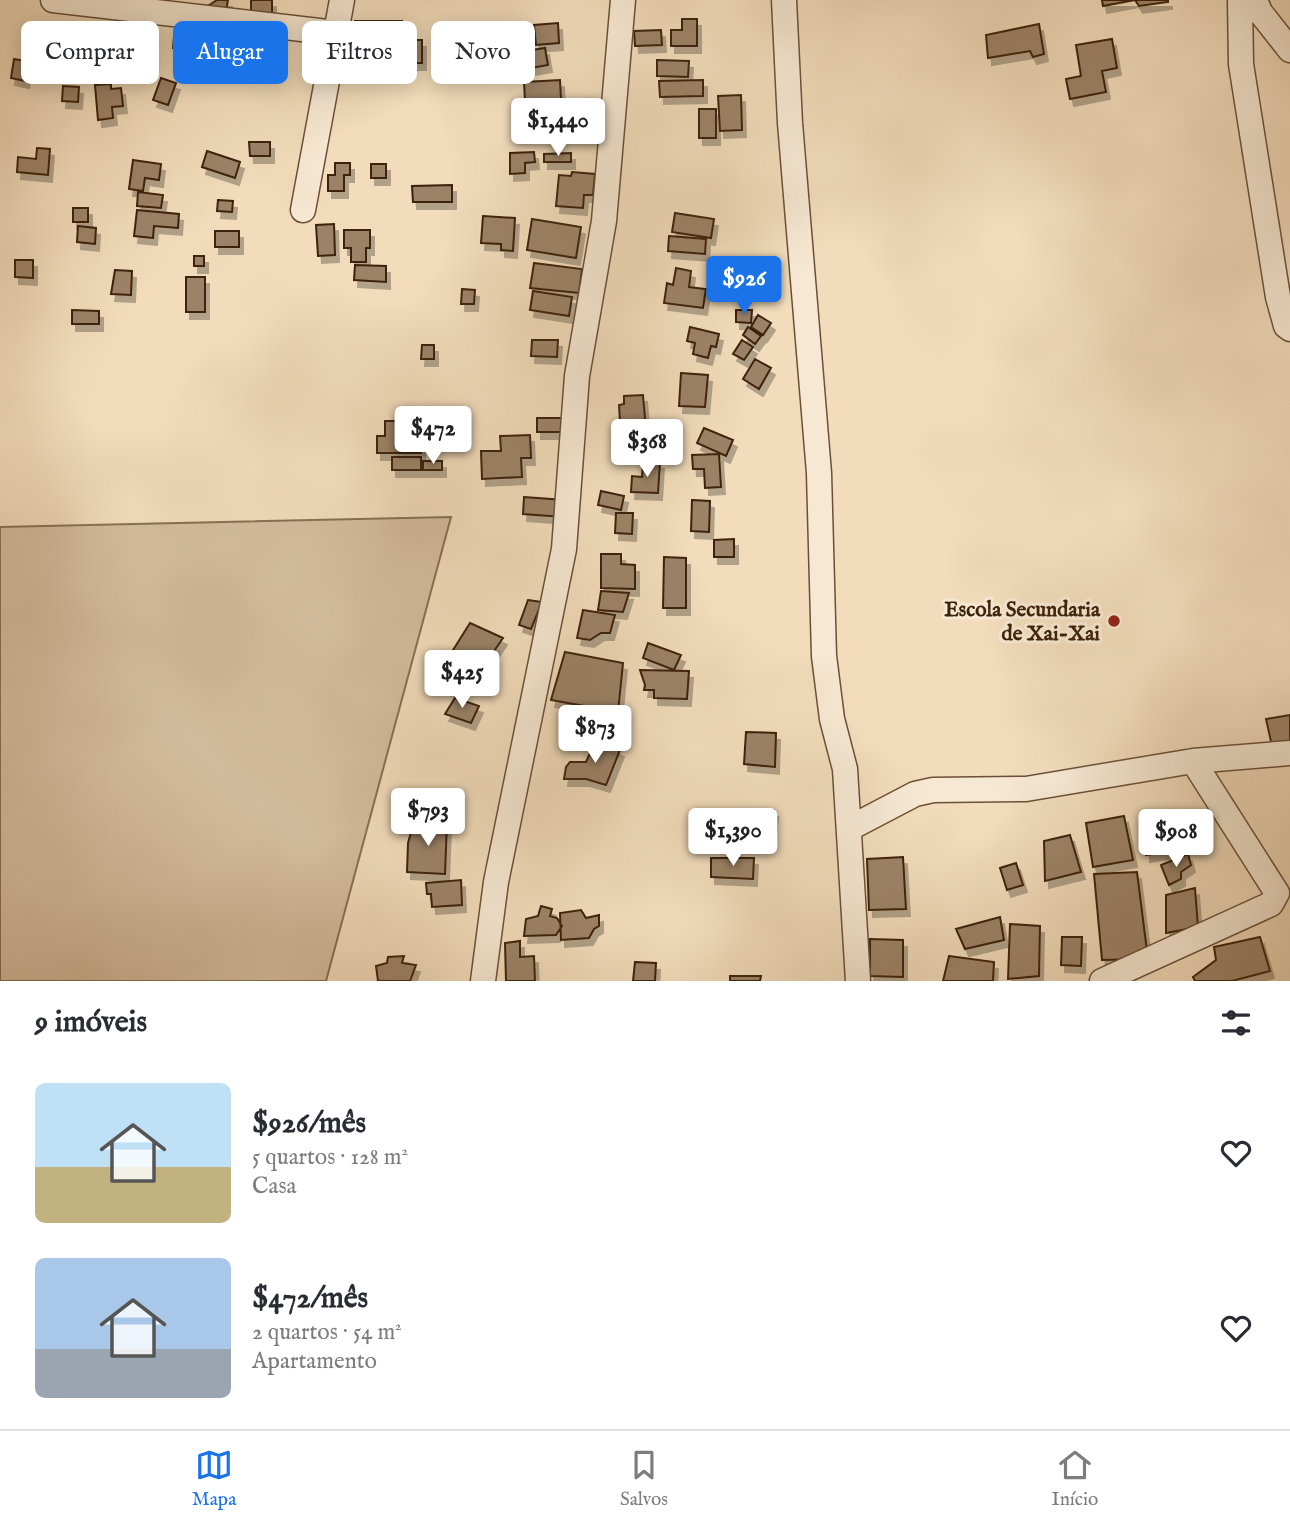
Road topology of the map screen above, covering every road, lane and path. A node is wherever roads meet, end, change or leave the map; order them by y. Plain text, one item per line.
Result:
1 (53, 0) edge
2 (342, 0) edge
3 (623, 0) edge
4 (785, 0) edge
5 (1240, 0) edge
6 (1255, 0) edge
7 (95, 2) edge
8 (338, 21) edge
9 (302, 29) edge
10 (1290, 50) edge
11 (326, 84) edge
12 (303, 210) dead end
13 (1290, 329) edge
14 (1290, 753) edge
15 (1193, 761) junction
16 (850, 828) junction
17 (483, 981) edge
18 (858, 981) edge
19 (1102, 981) edge

1 - 7 street
2 - 8 street
3 - 17 street
4 - 16 street
5 - 13 street
6 - 10 street
7 - 9 street
11 - 12 street
14 - 15 street
15 - 16 street
15 - 19 street
16 - 18 street

